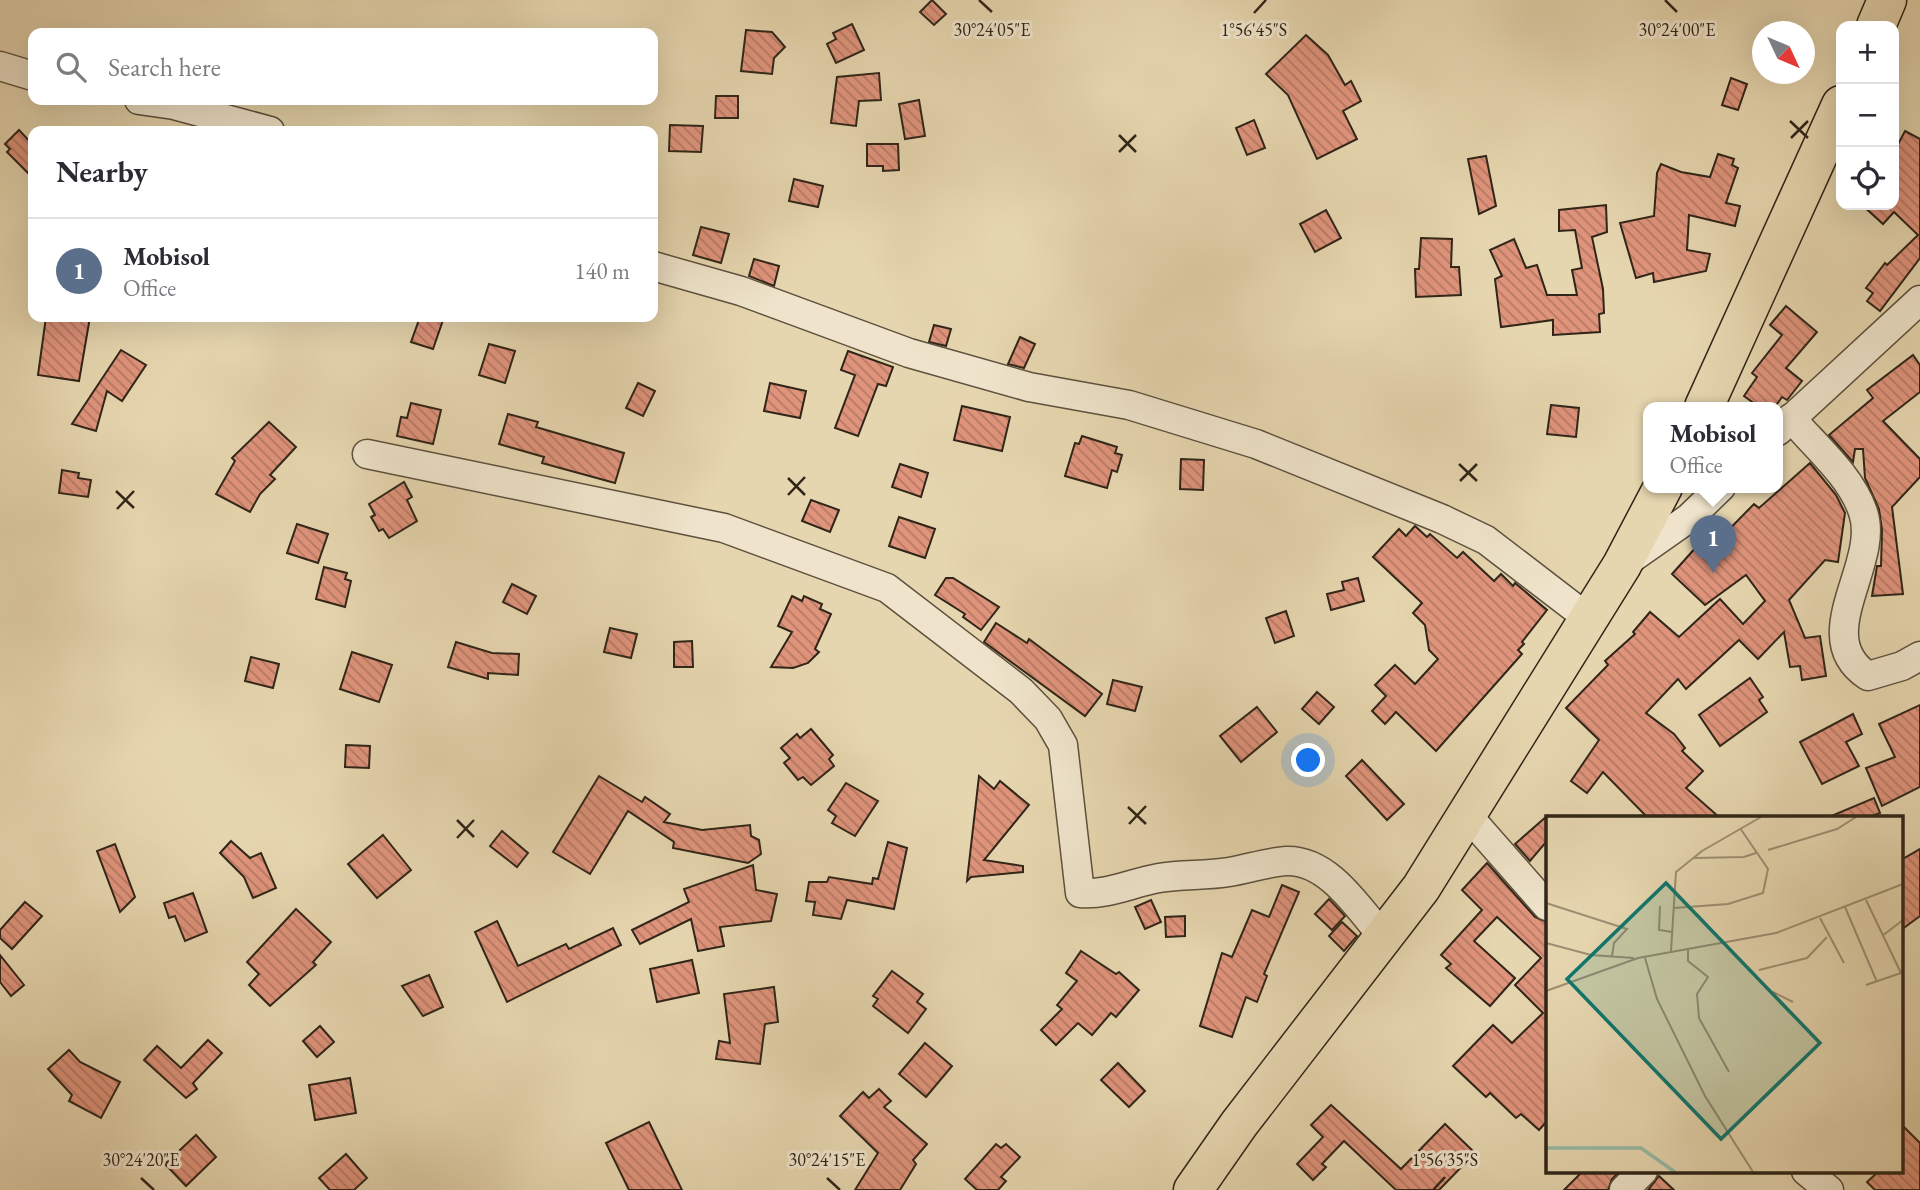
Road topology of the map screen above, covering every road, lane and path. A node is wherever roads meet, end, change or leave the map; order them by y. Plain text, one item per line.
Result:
1 (1887, 0) edge
2 (1878, 21) edge
3 (0, 66) edge
4 (28, 74) edge
5 (178, 105) edge
6 (1836, 115) edge
7 (252, 126) edge
8 (658, 267) edge
9 (1920, 300) edge
10 (1706, 402) edge
11 (1784, 425) edge
12 (367, 454) dead end
13 (1660, 493) edge
14 (1715, 493) edge
15 (1622, 565) junction
16 (1589, 619) junction
17 (1920, 656) edge
18 (1468, 816) junction
19 (1546, 905) edge
20 (1385, 940) junction
21 (1642, 1172) edge
22 (1807, 1172) edge
23 (1193, 1190) edge
24 (1624, 1190) edge
25 (1829, 1190) edge

1 - 2 highway
3 - 4 street
5 - 7 street
6 - 10 highway
8 - 16 street
9 - 11 street
11 - 17 street
12 - 20 street
13 - 15 highway
14 - 15 street
15 - 16 highway
16 - 18 highway
18 - 19 street
18 - 20 highway
20 - 23 highway
21 - 24 street
22 - 25 street

